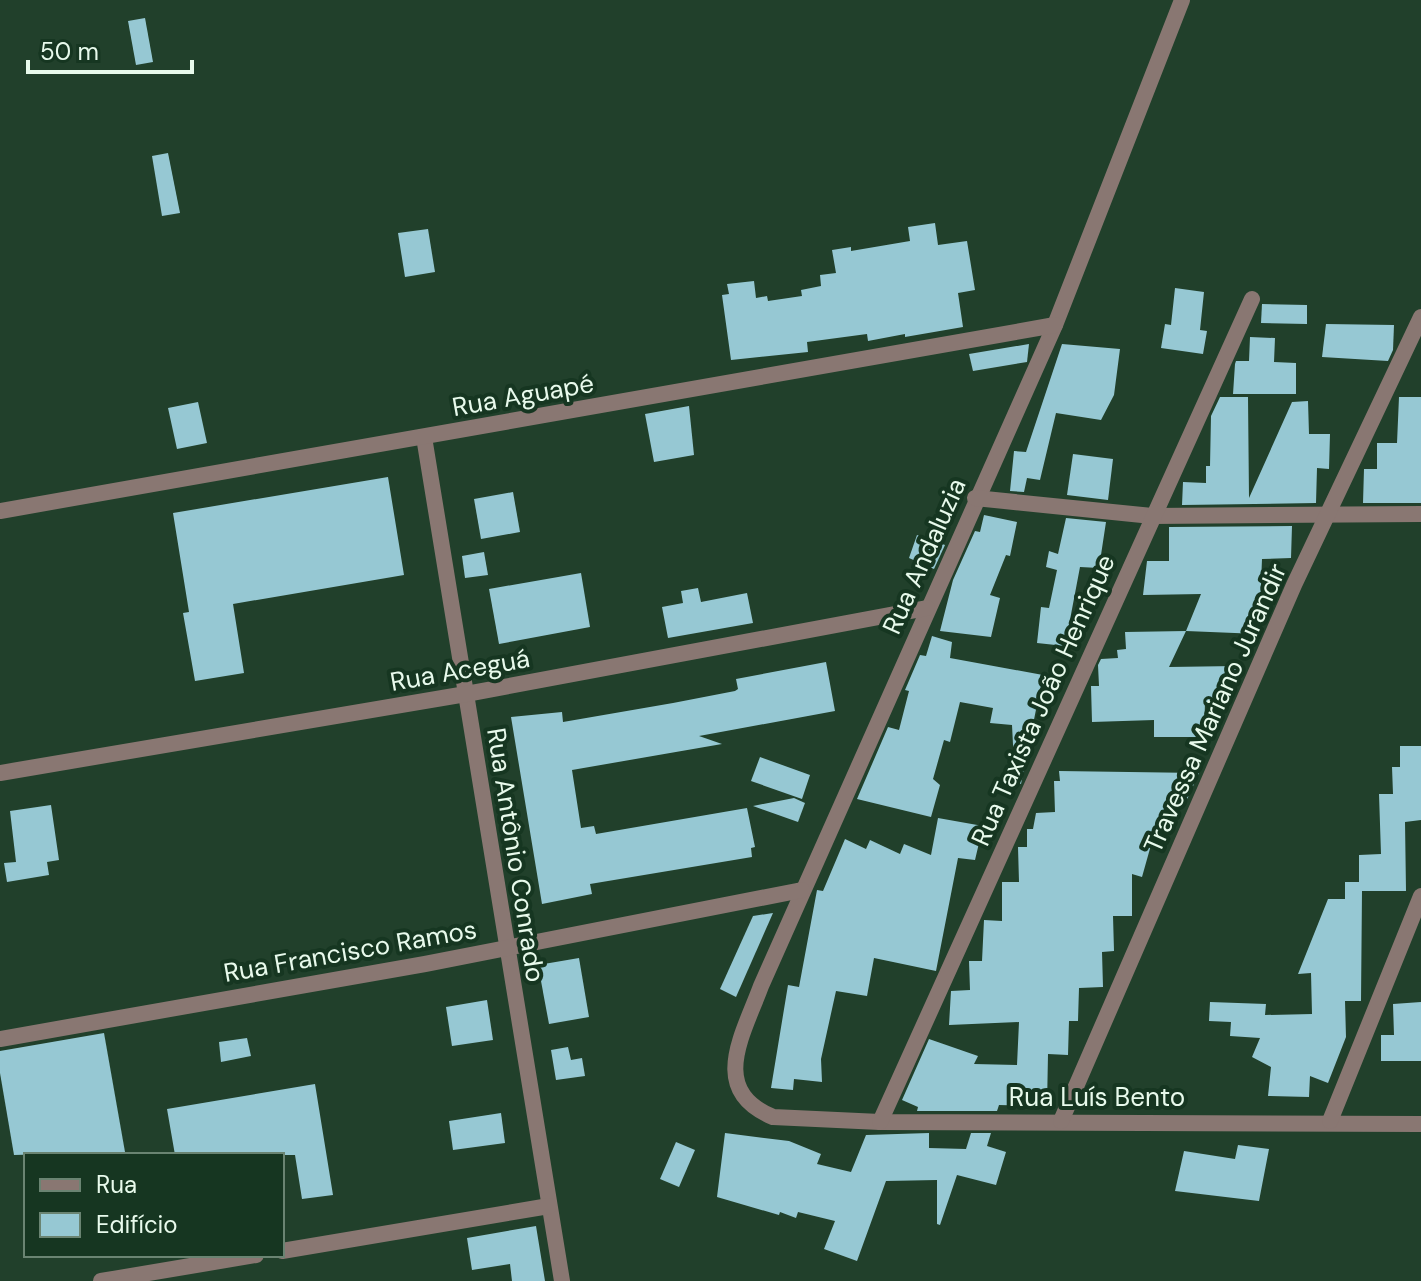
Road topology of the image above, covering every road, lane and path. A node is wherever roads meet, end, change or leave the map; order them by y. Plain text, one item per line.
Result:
1 (1182, 0) edge
2 (1252, 299) dead end
3 (1421, 317) edge
4 (1055, 325) junction
5 (424, 437) junction
6 (975, 498) junction
7 (0, 511) edge
8 (1328, 513) junction
9 (1421, 514) edge
10 (1152, 516) junction
11 (927, 608) junction
12 (466, 694) junction
13 (0, 773) edge
14 (802, 890) junction
15 (1421, 896) edge
16 (507, 949) junction
17 (0, 1039) edge
18 (773, 1117) joint
19 (1061, 1121) junction
20 (1330, 1121) junction
21 (880, 1122) junction
22 (1421, 1124) edge
23 (549, 1206) junction
24 (284, 1251) edge
25 (244, 1257) edge
26 (101, 1281) edge
27 (562, 1281) edge

1 - 4 street, Rua Andaluzia
2 - 10 street, Rua Taxista João Henrique
3 - 8 street, Travessa Mariano Jurandir
4 - 5 street, Rua Aguapé
4 - 6 street, Rua Andaluzia
5 - 7 street, Rua Aguapé
5 - 12 street, Rua Antônio Conrado
6 - 10 street
6 - 11 street, Rua Andaluzia
8 - 9 street
8 - 10 street
8 - 19 street, Travessa Mariano Jurandir
10 - 21 street, Rua Taxista João Henrique
11 - 12 street, Rua Aceguá
11 - 14 street, Rua Andaluzia
12 - 13 street, Rua Aceguá
12 - 16 street, Rua Antônio Conrado
14 - 16 street, Rua Francisco Ramos
14 - 18 street, Rua Andaluzia
15 - 20 street
16 - 17 street, Rua Francisco Ramos
16 - 23 street, Rua Antônio Conrado
18 - 21 street, Rua Luís Bento
19 - 20 street, Rua Luís Bento
19 - 21 street, Rua Luís Bento
20 - 22 street, Rua Luís Bento
23 - 24 street
23 - 27 street, Rua Antônio Conrado
25 - 26 street

